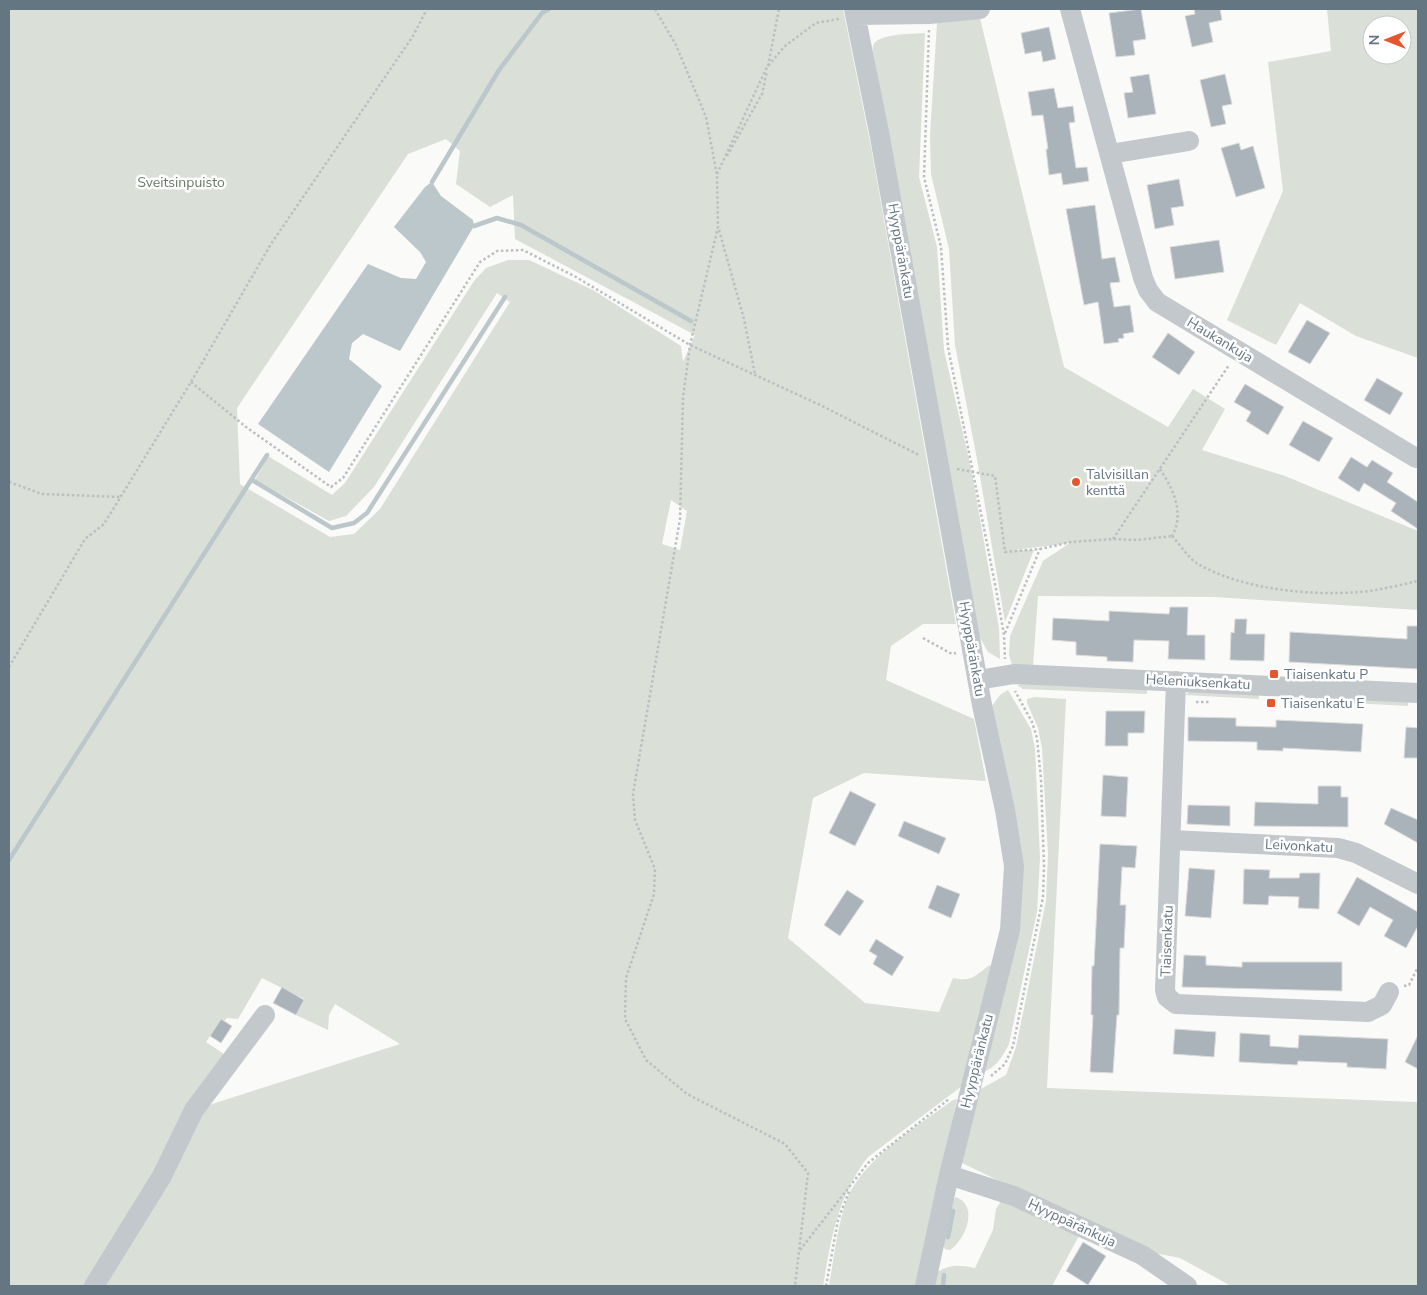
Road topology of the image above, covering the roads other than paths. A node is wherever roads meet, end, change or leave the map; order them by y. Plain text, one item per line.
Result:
1 (980, 9) edge
2 (1070, 9) edge
3 (855, 12) edge
4 (1189, 140) dead end
5 (1110, 154) junction
6 (1416, 458) dead end
7 (978, 680) junction
8 (1176, 681) junction
9 (1418, 694) edge
10 (1171, 840) junction
11 (1418, 884) edge
12 (1389, 992) road end
13 (265, 1015) dead end
14 (949, 1175) junction
15 (94, 1286) edge
16 (925, 1286) edge
17 (1187, 1286) edge

1 - 3 street
2 - 5 street, Haukankuja
3 - 7 street, Hyyppäränkatu
4 - 5 street
5 - 6 street, Haukankuja
7 - 8 street, Heleniuksenkatu
7 - 14 street, Hyyppäränkatu
8 - 9 street, Heleniuksenkatu
8 - 10 street, Tiaisenkatu
10 - 11 street, Leivonkatu
10 - 12 street, Tiaisenkatu
13 - 15 street
14 - 16 street, Hyyppäränkatu
14 - 17 street, Hyyppäränkuja

